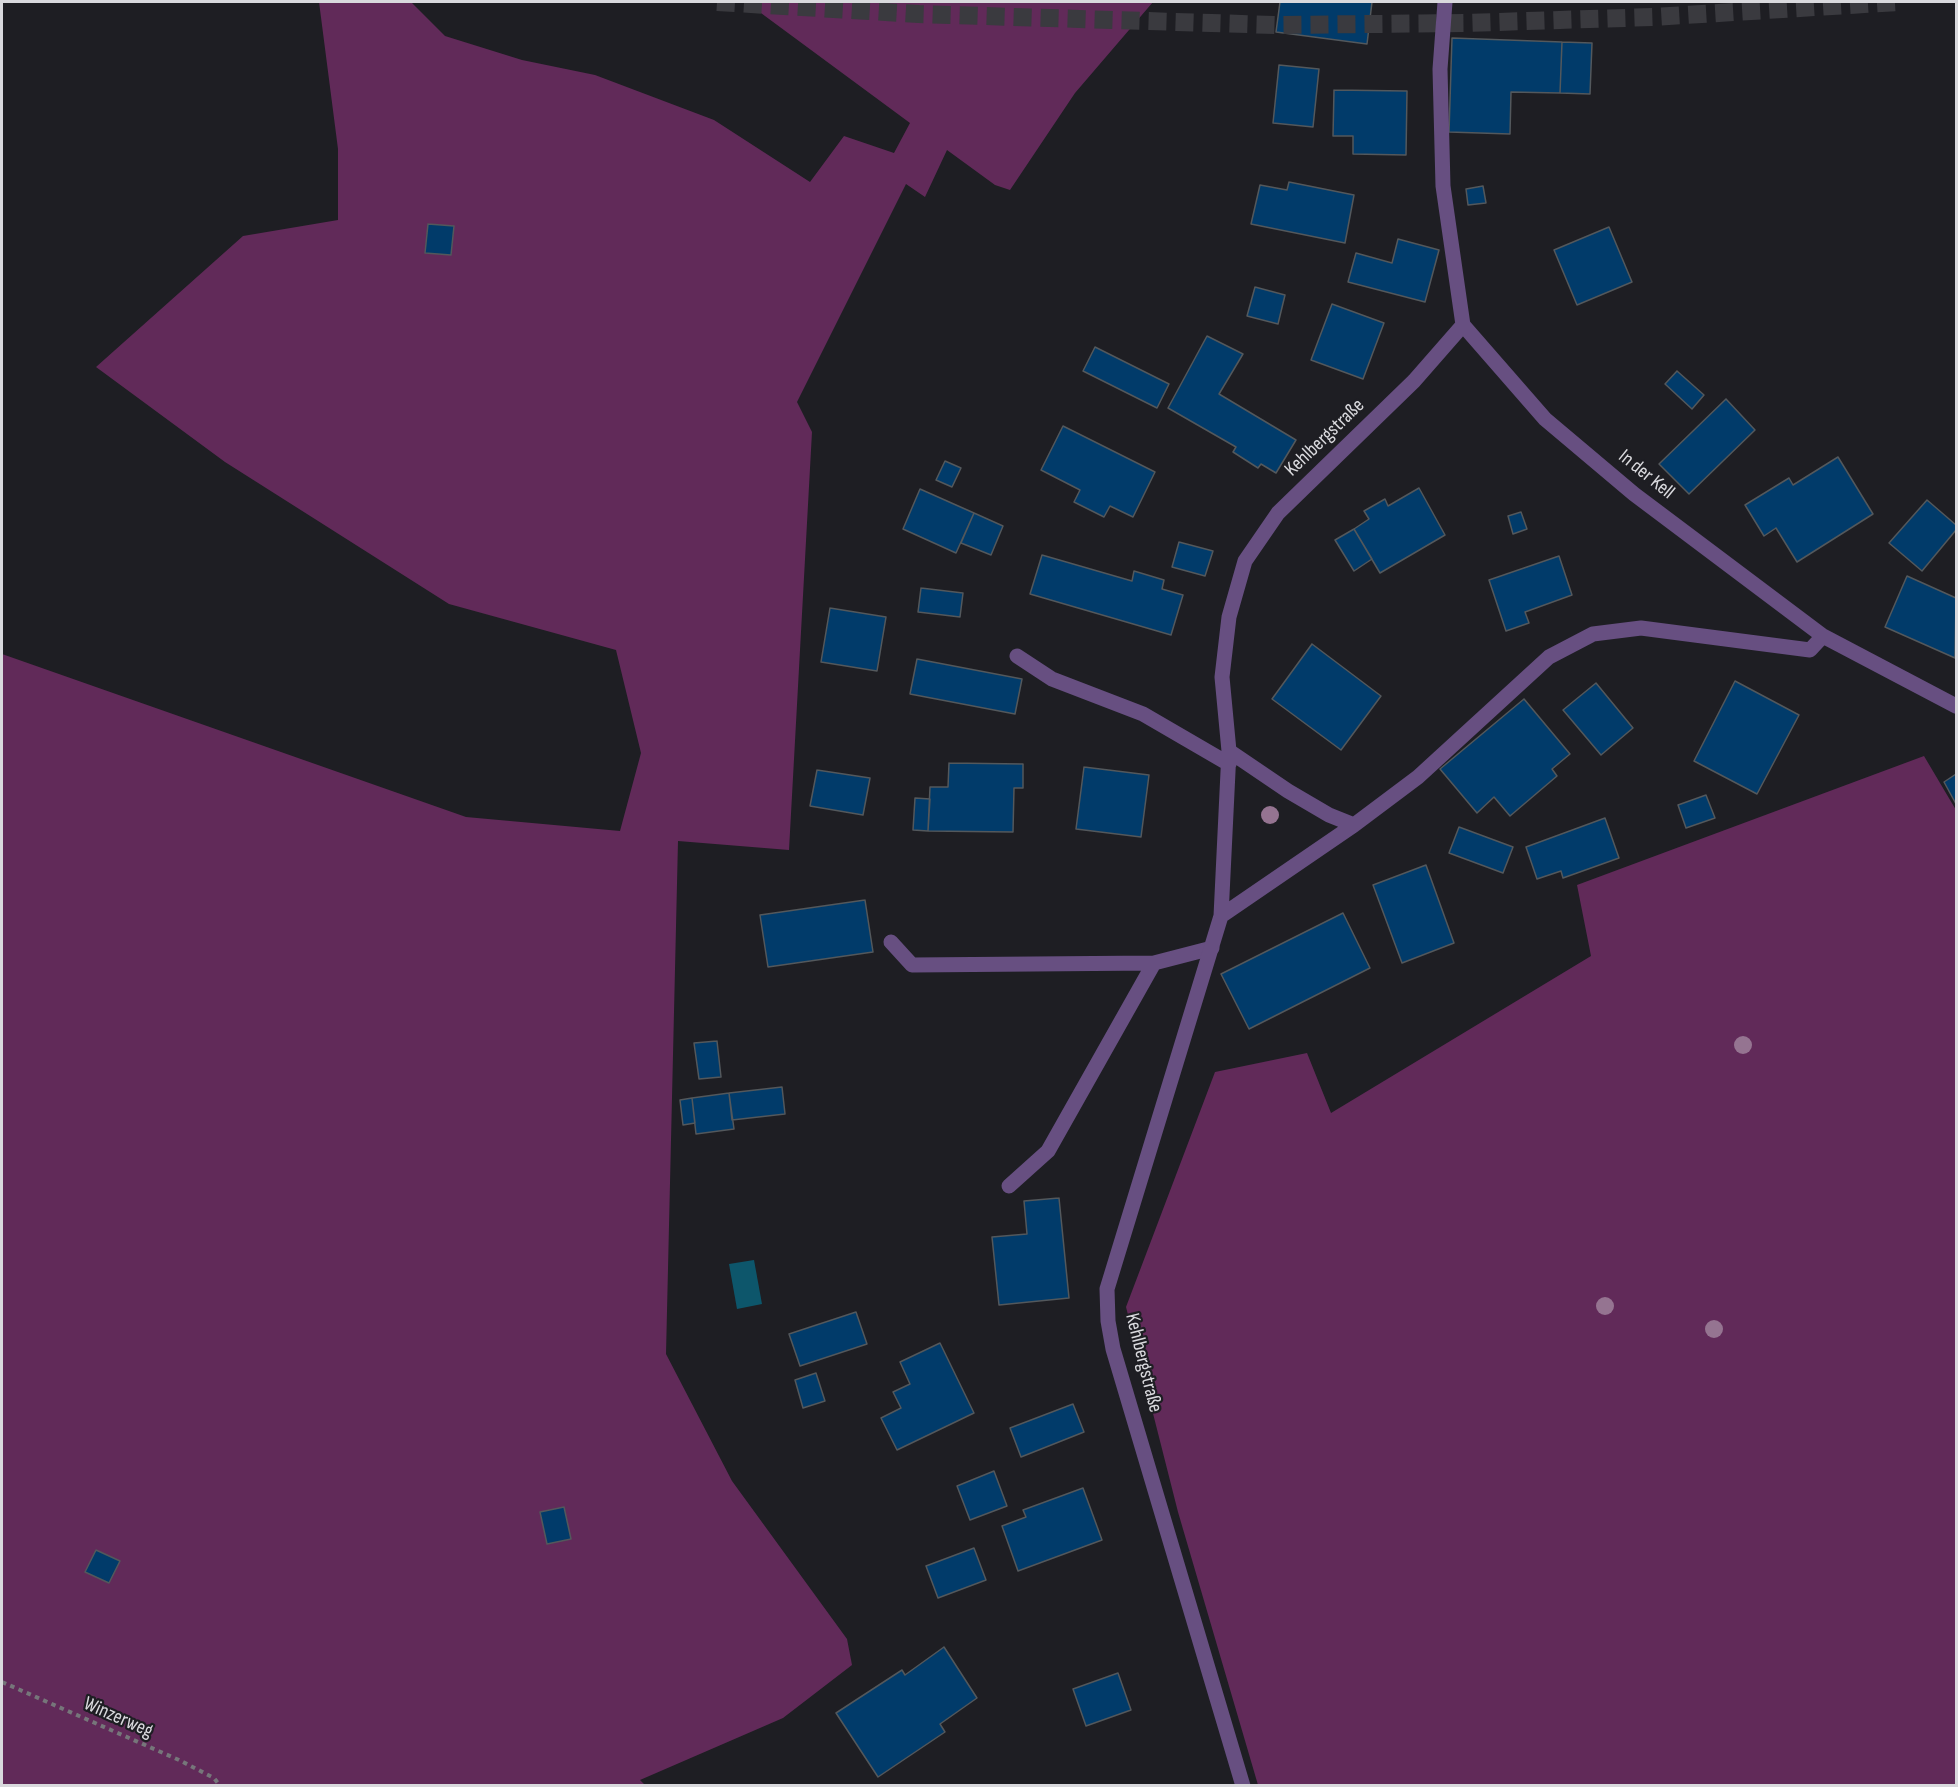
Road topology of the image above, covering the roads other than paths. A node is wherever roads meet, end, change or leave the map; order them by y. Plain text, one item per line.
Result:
1 (1445, 2) edge
2 (1463, 325) junction
3 (1823, 636) junction
4 (1017, 656) dead end
5 (1956, 706) edge
6 (1229, 757) junction
7 (1354, 825) junction
8 (1221, 916) junction
9 (891, 942) dead end
10 (1212, 948) junction
11 (1154, 963) junction
12 (1010, 1186) dead end
13 (1243, 1785) edge

1 - 2 street
2 - 3 street, In der Kell
2 - 6 street, Kehlbergstraße
3 - 5 street, In der Kell
3 - 7 street
4 - 6 street
6 - 7 street
6 - 8 street, Kehlbergstraße
7 - 8 street
8 - 10 street, Kehlbergstraße
9 - 11 street
10 - 11 street
10 - 13 street, Kehlbergstraße
11 - 12 street

